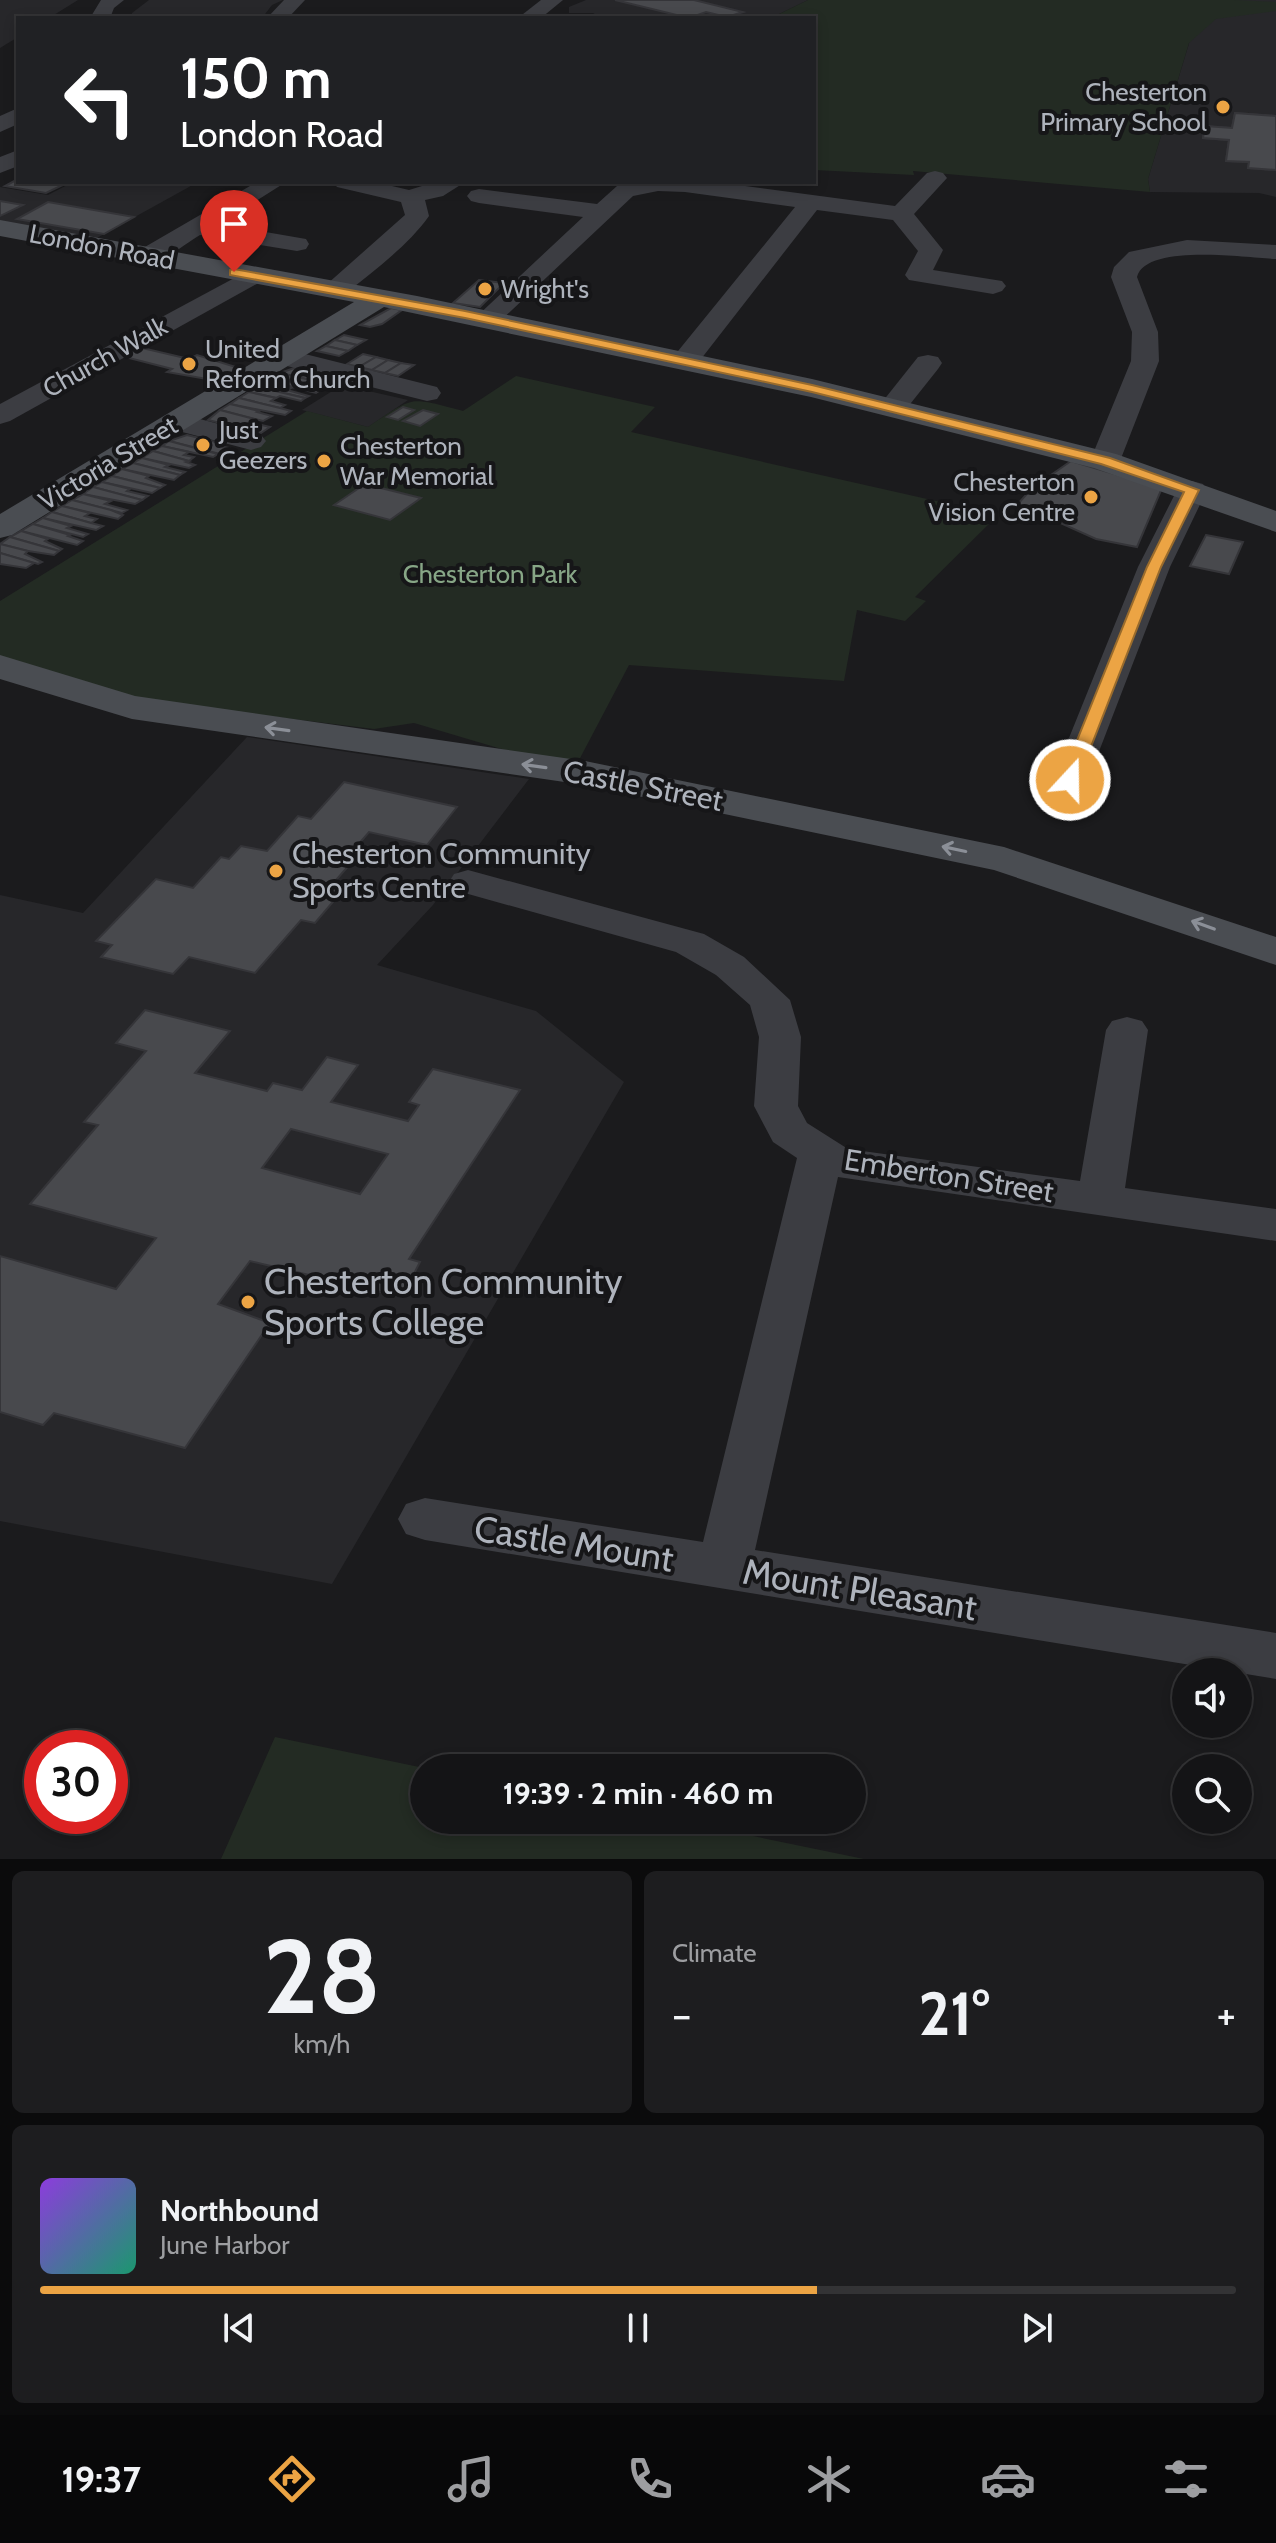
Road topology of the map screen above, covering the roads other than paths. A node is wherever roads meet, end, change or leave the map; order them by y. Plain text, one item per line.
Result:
1 (114, 0) edge
2 (295, 0) edge
3 (553, 0) edge
4 (101, 16) edge
5 (279, 16) edge
6 (531, 16) edge
7 (935, 178) dead end
8 (271, 184) edge
9 (354, 184) edge
10 (449, 184) edge
11 (479, 196) dead end
12 (409, 197) junction
13 (810, 203) junction
14 (603, 212) junction
15 (901, 214) junction
16 (196, 227) junction
17 (0, 228) edge
18 (297, 244) dead end
19 (1276, 252) edge
20 (147, 256) junction
21 (253, 276) junction
22 (993, 286) dead end
23 (335, 290) junction
24 (380, 298) junction
25 (487, 319) junction
26 (285, 357) junction
27 (684, 362) junction
28 (928, 363) dead end
29 (427, 393) dead end
30 (893, 407) junction
31 (0, 415) edge
32 (177, 422) junction
33 (251, 441) dead end
34 (1105, 461) junction
35 (1192, 490) junction
36 (6, 519) edge
37 (1276, 522) edge
38 (0, 666) edge
39 (1070, 780) dead end
40 (468, 882) dead end
41 (1276, 952) edge
42 (1127, 1030) dead end
43 (821, 1152) junction
44 (1100, 1198) junction
45 (1276, 1225) edge
46 (425, 1519) dead end
47 (723, 1567) junction
48 (1276, 1656) edge

1 - 4 street
2 - 5 street
3 - 6 street
7 - 15 street
8 - 16 street
9 - 12 street
10 - 12 street
11 - 14 street
12 - 23 street
13 - 14 street
13 - 15 street
13 - 27 street
14 - 25 street
15 - 22 street
16 - 18 street
16 - 20 street
17 - 20 main road, London Road
19 - 34 street
20 - 21 main road, London Road
21 - 23 main road, London Road
21 - 31 street, Church Walk
23 - 24 main road, London Road
24 - 25 main road, London Road
24 - 26 main road, Victoria Street
25 - 27 main road, London Road
26 - 29 street
26 - 32 main road, Victoria Street
27 - 30 main road, London Road
28 - 30 street
30 - 34 main road, London Road
32 - 33 street
32 - 36 main road, Victoria Street
34 - 35 main road, London Road
35 - 37 main road, London Road
35 - 39 street
41 -> 38 main road, Castle Street
40 - 43 street, Emberton Street
42 - 44 street
43 - 44 street, Emberton Street
43 - 47 street, Mount Pleasant
44 - 45 street, Emberton Street
46 - 47 street, Castle Mount
47 - 48 street, Mount Pleasant

